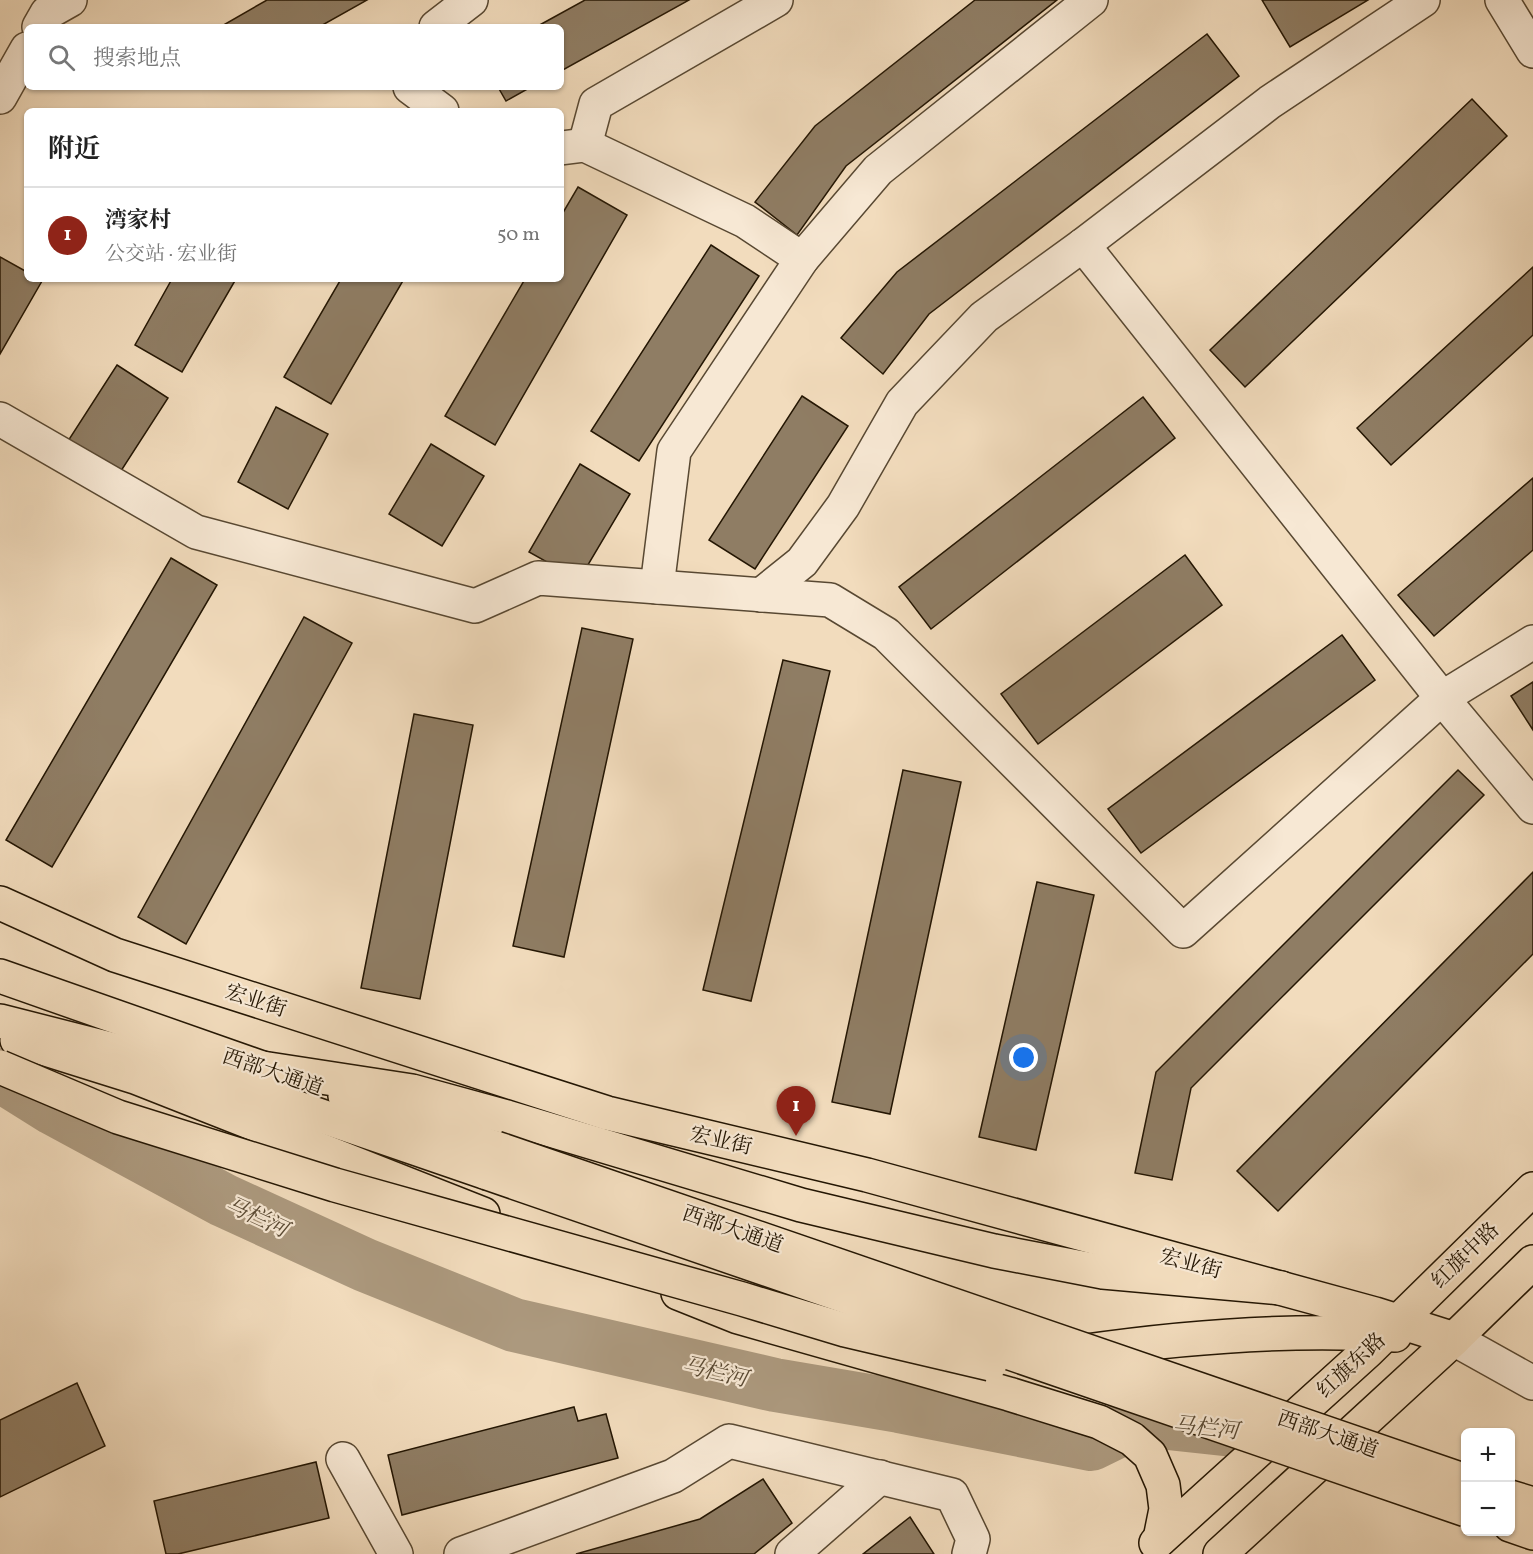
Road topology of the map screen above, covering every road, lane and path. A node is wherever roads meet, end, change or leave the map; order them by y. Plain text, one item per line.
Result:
1 (471, 0) edge
2 (776, 0) edge
3 (1091, 0) edge
4 (1423, 0) edge
5 (1502, 0) edge
6 (440, 24) edge
7 (1533, 51) edge
8 (24, 54) edge
9 (414, 90) edge
10 (0, 97) edge
11 (438, 108) edge
12 (573, 146) edge
13 (1083, 245) junction
14 (802, 259) junction
15 (0, 419) edge
16 (657, 587) junction
17 (761, 595) junction
18 (1533, 642) edge
19 (1442, 698) junction
20 (1533, 807) edge
21 (0, 903) edge
22 (0, 957) edge
23 (0, 976) edge
24 (0, 1020) edge
25 (129, 1023) junction
26 (0, 1034) edge
27 (0, 1067) edge
28 (262, 1068) junction
29 (1533, 1189) edge
30 (1533, 1262) edge
31 (1281, 1288) junction
32 (1383, 1336) junction
33 (1454, 1339) junction
34 (990, 1364) junction
35 (934, 1372) junction
36 (1533, 1383) edge
37 (343, 1459) dead end
38 (880, 1477) junction
39 (1461, 1479) edge
40 (1515, 1499) edge
41 (1533, 1504) edge
42 (1461, 1507) edge
43 (1515, 1527) edge
44 (1533, 1533) edge
45 (1151, 1547) edge
46 (1224, 1551) edge
47 (396, 1554) edge
48 (461, 1554) edge
49 (792, 1554) edge
50 (969, 1554) edge

1 - 6 street
2 - 12 street
3 - 14 street
4 - 13 street
5 - 7 street
8 - 10 street
9 - 11 street
12 - 14 street
13 - 17 street
13 - 19 street
14 - 16 street
15 - 16 street
16 - 17 street
17 - 19 street
18 - 19 street
19 - 20 street
21 - 31 main road, 宏业街
22 - 25 main road
23 - 25 main road, 西部大通道
24 - 42 main road, 西部大通道, bridge
25 - 28 main road, 西部大通道
26 - 35 main road
27 - 34 main road, bridge
28 - 31 main road
28 - 39 main road, 西部大通道, bridge
29 - 32 main road, 红旗中路
30 - 33 main road
31 - 32 main road, 宏业街
32 - 33 main road, 宏业街
32 - 34 main road, bridge
32 - 45 main road, 红旗东路, bridge
33 - 36 street
33 - 46 main road, bridge
34 - 35 main road
35 - 45 main road
37 - 47 street
38 - 48 street
38 - 49 street
38 - 50 street
40 - 41 main road
43 - 44 main road

